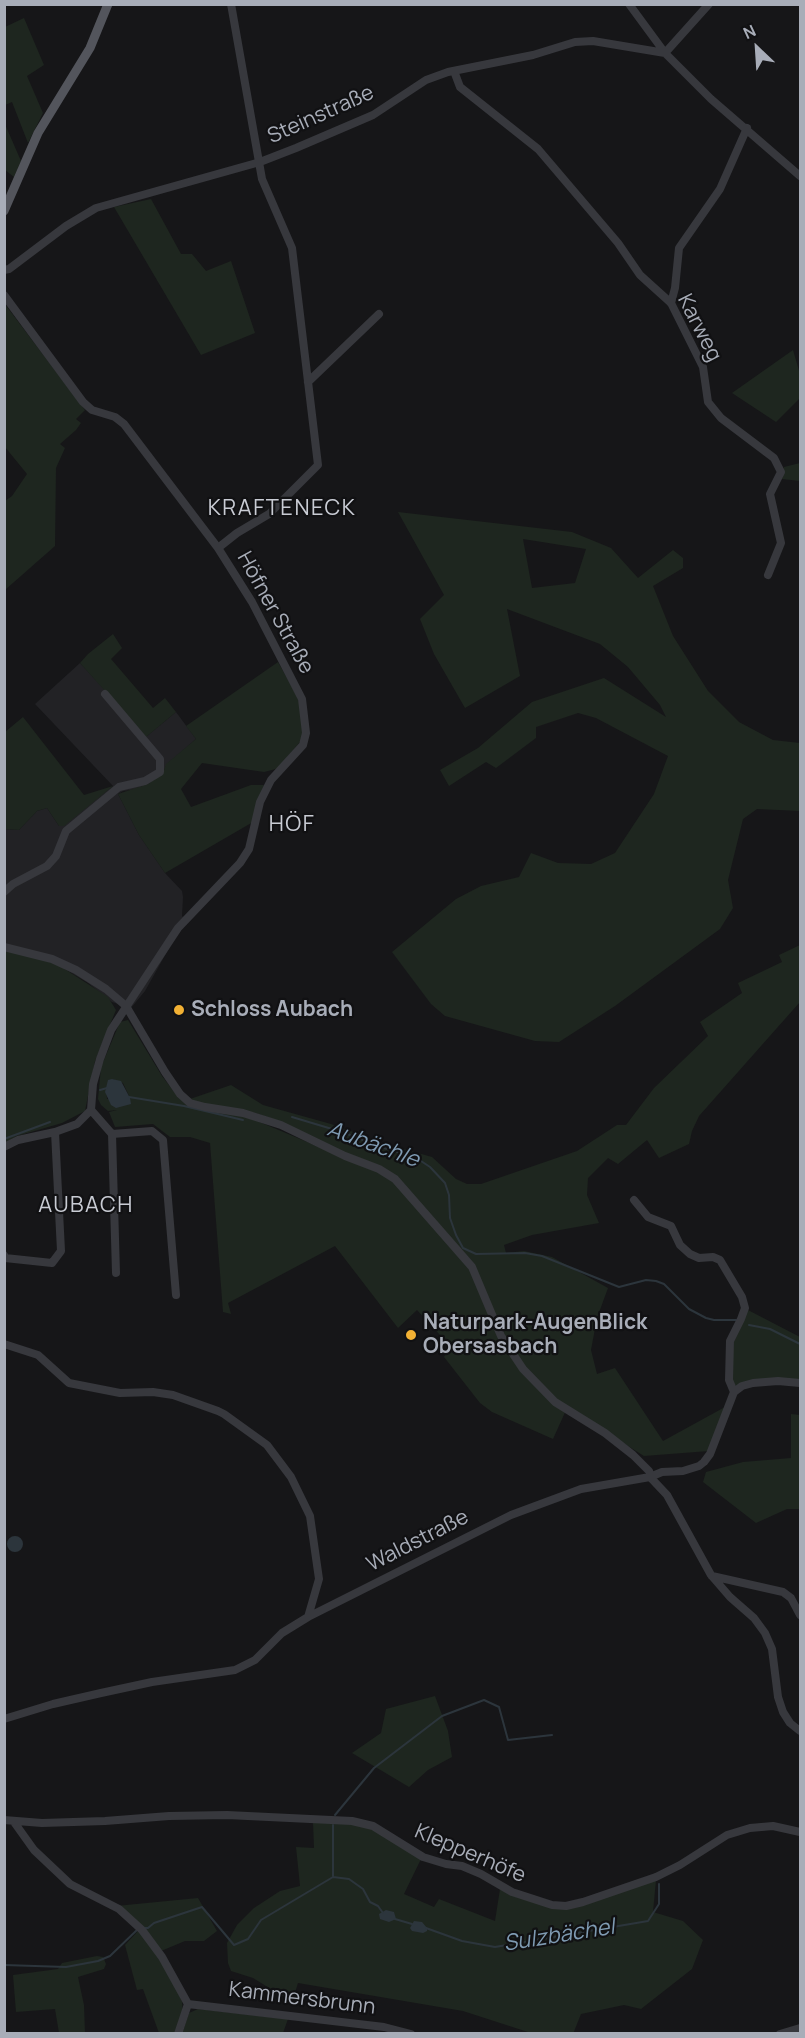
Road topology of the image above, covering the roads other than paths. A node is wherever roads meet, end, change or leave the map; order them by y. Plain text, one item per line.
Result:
1 (108, 4) edge
2 (231, 4) edge
3 (629, 4) edge
4 (709, 4) edge
5 (665, 53) junction
6 (454, 71) junction
7 (747, 128) junction
8 (260, 162) junction
9 (801, 176) edge
10 (4, 211) edge
11 (4, 270) edge
12 (4, 295) edge
13 (670, 303) junction
14 (379, 314) dead end
15 (308, 382) junction
16 (218, 548) junction
17 (768, 575) dead end
18 (105, 694) dead end
19 (4, 892) edge
20 (4, 947) edge
21 (126, 1006) junction
22 (91, 1110) junction
23 (55, 1132) junction
24 (112, 1134) junction
25 (4, 1146) edge
26 (634, 1200) dead end
27 (4, 1255) edge
28 (116, 1274) dead end
29 (176, 1296) dead end
30 (4, 1344) edge
31 (801, 1383) edge
32 (734, 1392) junction
33 (650, 1474) junction
34 (711, 1575) junction
35 (801, 1615) edge
36 (308, 1617) junction
37 (4, 1719) edge
38 (801, 1731) edge
39 (4, 1820) edge
40 (14, 1822) junction
41 (801, 1832) edge
42 (188, 2004) junction
43 (801, 2028) edge
44 (178, 2034) edge
45 (411, 2034) edge
46 (780, 2034) edge

1 - 10 main road
2 - 8 street, Höfner Straße
3 - 5 street
4 - 5 street
5 - 6 street, Steinstraße
5 - 7 street
6 - 8 street, Steinstraße
6 - 13 street, Karweg
7 - 9 street
7 - 13 street
8 - 11 street, Steinstraße
8 - 15 street, Höfner Straße
12 - 16 street
13 - 17 street, Karweg
14 - 15 street
15 - 16 street, Höfner Straße
16 - 21 street, Höfner Straße
18 - 19 street
20 - 21 street
21 - 22 street, Höfner Straße
21 - 33 street
22 - 23 street
22 - 24 street
23 - 25 street
23 - 27 street
24 - 28 street
24 - 29 street
26 - 32 street
30 - 36 street
31 - 32 street
32 - 33 street, Waldstraße
33 - 34 street
33 - 36 street, Waldstraße
34 - 35 street
34 - 38 street
36 - 37 street, Waldstraße
39 - 40 street, Klepperhöfe
40 - 41 street, Klepperhöfe
40 - 42 street
42 - 44 street
42 - 45 street, Kammersbrunn
43 - 46 street

